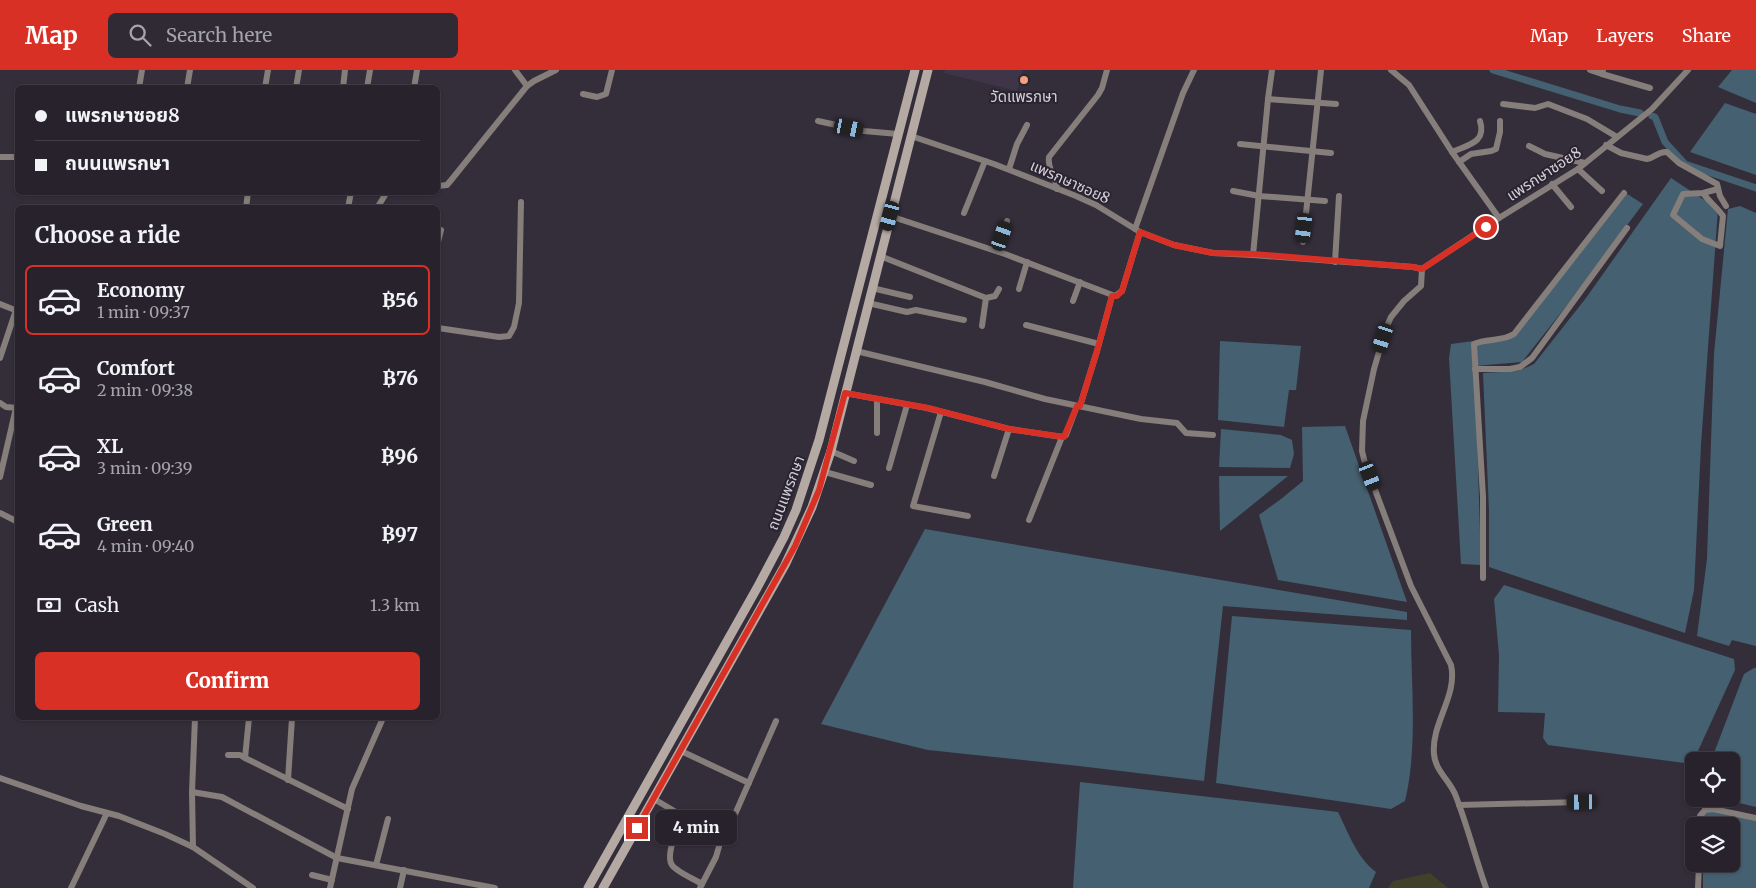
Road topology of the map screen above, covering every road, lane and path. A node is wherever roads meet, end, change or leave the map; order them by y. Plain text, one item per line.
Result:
1 (142, 70) edge
2 (190, 70) edge
3 (268, 70) edge
4 (299, 70) edge
5 (346, 70) edge
6 (370, 70) edge
7 (416, 70) edge
8 (612, 70) edge
9 (915, 70) edge
10 (928, 70) edge
11 (1108, 70) edge
12 (1194, 70) edge
13 (1272, 70) edge
14 (1321, 70) edge
15 (1391, 70) edge
16 (1590, 70) edge
17 (1688, 70) edge
18 (553, 71) edge
19 (516, 72) edge
20 (1602, 72) edge
21 (525, 84) junction
22 (140, 85) edge
23 (188, 85) edge
24 (266, 85) edge
25 (296, 85) edge
26 (344, 85) edge
27 (368, 85) edge
28 (414, 85) edge
29 (1650, 88) dead end
30 (583, 94) dead end
31 (1268, 99) junction
32 (1317, 103) junction
33 (1336, 104) dead end
34 (1503, 104) dead end
35 (818, 121) dead end
36 (1480, 121) dead end
37 (1500, 121) dead end
38 (1027, 126) dead end
39 (898, 134) junction
40 (911, 136) junction
41 (1616, 137) junction
42 (1240, 144) dead end
43 (1606, 145) junction
44 (1263, 146) junction
45 (1529, 146) dead end
46 (1312, 151) junction
47 (1452, 152) junction
48 (1331, 153) dead end
49 (0, 157) edge
50 (15, 157) edge
51 (985, 160) junction
52 (1459, 162) junction
53 (1585, 163) junction
54 (1009, 169) junction
55 (1578, 169) junction
56 (1552, 184) junction
57 (440, 186) edge
58 (1057, 188) junction
59 (1718, 189) junction
60 (1233, 191) dead end
61 (1602, 191) dead end
62 (1624, 193) dead end
63 (1703, 193) junction
64 (1259, 196) junction
65 (1339, 196) dead end
66 (1308, 200) junction
67 (1325, 201) dead end
68 (521, 202) dead end
69 (1726, 206) dead end
70 (1571, 207) dead end
71 (964, 213) dead end
72 (890, 216) junction
73 (1499, 218) junction
74 (1007, 221) dead end
75 (1627, 228) dead end
76 (1138, 230) junction
77 (1303, 242) dead end
78 (997, 251) junction
79 (1253, 254) junction
80 (880, 256) junction
81 (1027, 262) junction
82 (1335, 262) junction
83 (1422, 269) junction
84 (1080, 282) junction
85 (872, 288) junction
86 (999, 289) dead end
87 (1019, 290) dead end
88 (1112, 296) junction
89 (910, 297) dead end
90 (986, 298) junction
91 (1073, 301) dead end
92 (868, 303) junction
93 (0, 304) edge
94 (15, 307) edge
95 (15, 310) edge
96 (964, 320) dead end
97 (1026, 325) dead end
98 (982, 326) dead end
99 (440, 328) edge
100 (1099, 344) junction
101 (856, 350) junction
102 (0, 358) edge
103 (1475, 369) junction
104 (845, 393) junction
105 (877, 399) junction
106 (0, 403) edge
107 (907, 404) junction
108 (1078, 406) junction
109 (15, 408) edge
110 (941, 412) junction
111 (15, 416) edge
112 (1009, 429) junction
113 (877, 433) dead end
114 (1213, 434) dead end
115 (1062, 437) junction
116 (831, 451) junction
117 (854, 461) dead end
118 (888, 468) dead end
119 (825, 472) junction
120 (994, 476) dead end
121 (0, 477) edge
122 (871, 485) dead end
123 (0, 513) edge
124 (968, 516) dead end
125 (15, 520) edge
126 (1029, 520) dead end
127 (1483, 578) dead end
128 (195, 720) edge
129 (249, 720) edge
130 (292, 720) edge
131 (382, 720) edge
132 (776, 721) dead end
133 (681, 751) junction
134 (228, 755) dead end
135 (245, 758) junction
136 (0, 778) edge
137 (288, 780) junction
138 (749, 783) junction
139 (192, 792) junction
140 (654, 799) junction
141 (1582, 802) dead end
142 (1458, 805) junction
143 (634, 807) junction
144 (348, 809) junction
145 (107, 813) junction
146 (646, 814) junction
147 (682, 816) junction
148 (1700, 817) edge
149 (1756, 818) edge
150 (388, 819) dead end
151 (725, 838) dead end
152 (193, 847) junction
153 (337, 858) junction
154 (376, 865) junction
155 (404, 870) junction
156 (1698, 872) edge
157 (312, 875) dead end
158 (332, 880) junction
159 (476, 886) edge
160 (701, 886) edge
161 (71, 888) edge
162 (253, 888) edge
163 (330, 888) edge
164 (400, 888) edge
165 (494, 888) edge
166 (588, 888) edge
167 (603, 888) edge
168 (1486, 888) edge
169 (1698, 888) edge

1 - 22 street
2 - 23 street
3 - 24 street
4 - 25 street
5 - 26 street
6 - 27 street
7 - 28 street
8 - 30 street
9 - 39 main road, ถนนแพรกษา
10 - 40 main road, ถนนแพรกษา
11 - 58 street
12 - 76 street
13 - 31 street
14 - 32 street
15 - 47 street
16 - 20 street
17 - 41 street, แพรกษาซอย8
18 - 21 street
19 - 21 street
20 - 29 street
21 - 57 street
31 - 32 street
31 - 44 street
32 - 33 street
32 - 46 street
34 - 41 street
35 - 39 street
36 - 47 street
37 - 52 street
38 - 54 street
39 - 143 main road, ถนนแพรกษา
40 - 51 street, แพรกษาซอย8
40 - 72 main road, ถนนแพรกษา
41 - 43 street, แพรกษาซอย8
42 - 44 street
43 - 53 street, แพรกษาซอย8
43 - 59 street
44 - 46 street
44 - 64 street
45 - 53 street
46 - 48 street
46 - 66 street
47 - 52 street
49 - 50 street
51 - 54 street, แพรกษาซอย8
51 - 71 street
52 - 73 street
53 - 55 street, แพรกษาซอย8
54 - 58 street, แพรกษาซอย8
55 - 56 street, แพรกษาซอย8
55 - 61 street
56 - 70 street
56 - 73 street, แพรกษาซอย8
58 - 76 street, แพรกษาซอย8
59 - 63 street
59 - 69 street
60 - 64 street
62 - 103 street
63 - 63 street
64 - 66 street
64 - 79 street
65 - 82 street
66 - 67 street
66 - 77 street
68 - 99 street
72 - 78 street
72 - 80 main road, ถนนแพรกษา
73 - 83 street, แพรกษาซอย8
74 - 78 street
75 - 103 street
76 - 79 street, แพรกษาซอย8
76 - 88 street
78 - 81 street
79 - 82 street, แพรกษาซอย8
80 - 85 main road, ถนนแพรกษา
80 - 90 street
81 - 84 street
81 - 87 street
82 - 83 street, แพรกษาซอย8
83 - 142 street
84 - 88 street
84 - 91 street
85 - 89 street
85 - 92 main road, ถนนแพรกษา
86 - 90 street
88 - 100 street
90 - 98 street
92 - 96 street
92 - 101 main road, ถนนแพรกษา
93 - 94 street
95 - 102 street
97 - 100 street
100 - 108 street
101 - 104 main road, ถนนแพรกษา
101 - 108 street
103 - 127 street
104 - 105 street
104 - 116 main road, ถนนแพรกษา
105 - 107 street
105 - 113 street
106 - 109 street
107 - 110 street
107 - 118 street
108 - 114 street
108 - 115 street
110 - 112 street
110 - 124 street
111 - 121 street
112 - 115 street
112 - 120 street
115 - 126 street
116 - 117 street
116 - 119 main road, ถนนแพรกษา
119 - 122 street
119 - 133 main road, ถนนแพรกษา
123 - 125 street
128 - 139 street
129 - 135 street
130 - 137 street
131 - 144 street
132 - 138 street
133 - 138 street
133 - 140 main road, ถนนแพรกษา
134 - 135 street
135 - 137 street
136 - 145 street
137 - 144 street
138 - 151 street
139 - 152 street
139 - 153 street
140 - 146 main road, ถนนแพรกษา
140 - 147 street
141 - 142 street
142 - 168 street
143 - 146 main road
143 - 166 main road, ถนนแพรกษา
144 - 153 street
145 - 152 street
145 - 161 street
146 - 167 main road, ถนนแพรกษา
147 - 160 street
147 - 160 street
148 - 149 street
150 - 154 street
152 - 162 street
153 - 154 street
153 - 158 street
154 - 155 street
155 - 159 street
155 - 164 street
156 - 169 street
157 - 158 street
158 - 163 street
159 - 165 street

